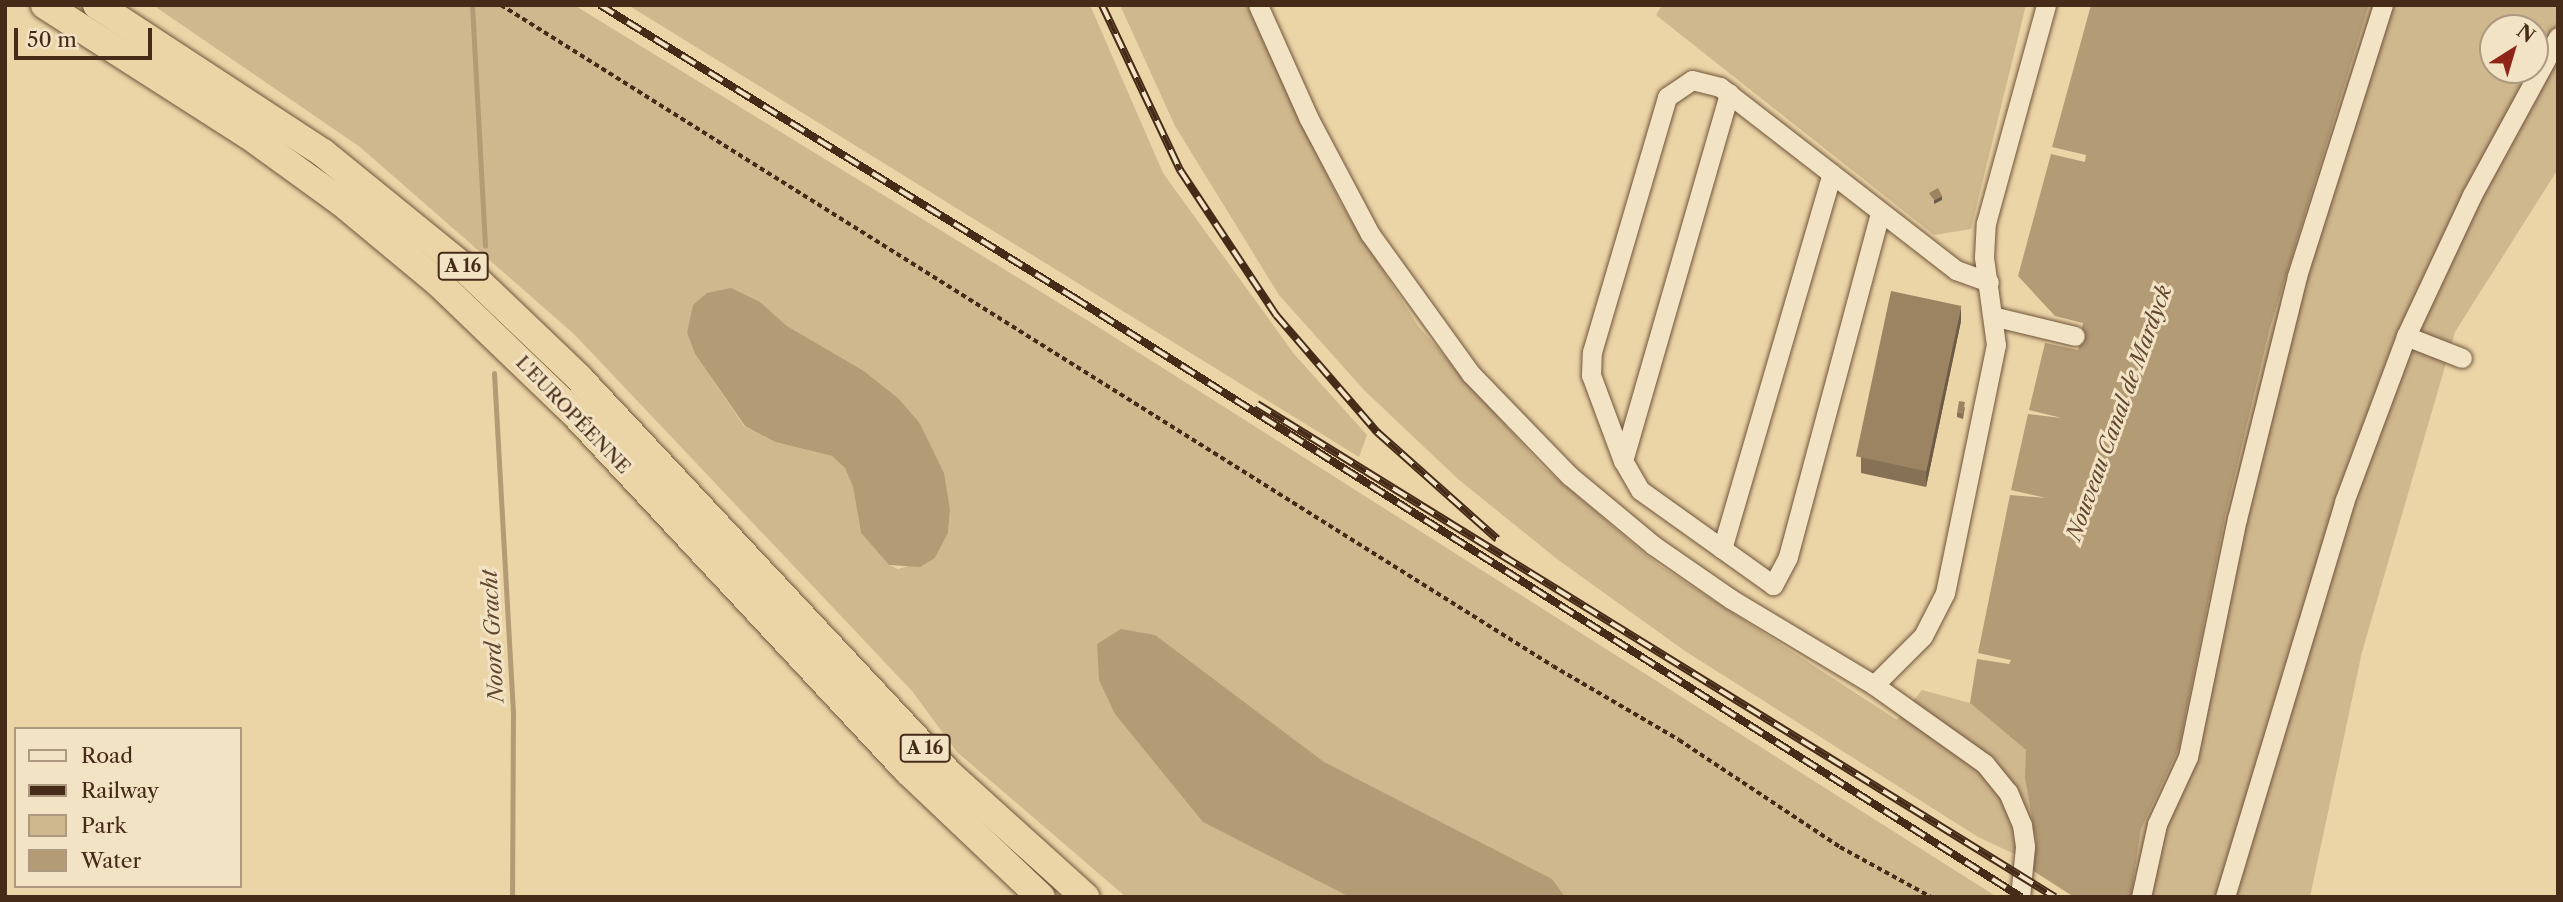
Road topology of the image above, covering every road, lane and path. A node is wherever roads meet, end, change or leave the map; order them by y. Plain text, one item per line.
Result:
1 (45, 5) edge
2 (97, 5) edge
3 (501, 5) edge
4 (1258, 5) edge
5 (2046, 5) edge
6 (2383, 5) edge
7 (2558, 37) edge
8 (1729, 93) junction
9 (1832, 174) junction
10 (1881, 213) junction
11 (1989, 282) junction
12 (1996, 317) junction
13 (2075, 336) dead end
14 (2406, 336) junction
15 (2462, 358) dead end
16 (1623, 461) junction
17 (1722, 549) junction
18 (1874, 685) junction
19 (1041, 897) edge
20 (1085, 897) edge
21 (1931, 897) edge
22 (2020, 897) edge
23 (2141, 897) edge
24 (2225, 897) edge

1 - 19 highway, L'EUROPÉENNE / A 16
2 - 20 highway, L'EUROPÉENNE / A 16
3 - 21 path
4 - 18 street
5 - 11 street
6 - 23 street
7 - 14 street
8 - 9 street
8 - 16 street
8 - 16 street
9 - 10 street
9 - 17 street
10 - 11 street
10 - 17 street
11 - 12 street
12 - 13 street
12 - 18 street
14 - 15 street
14 - 24 street
16 - 17 street
18 - 22 street

